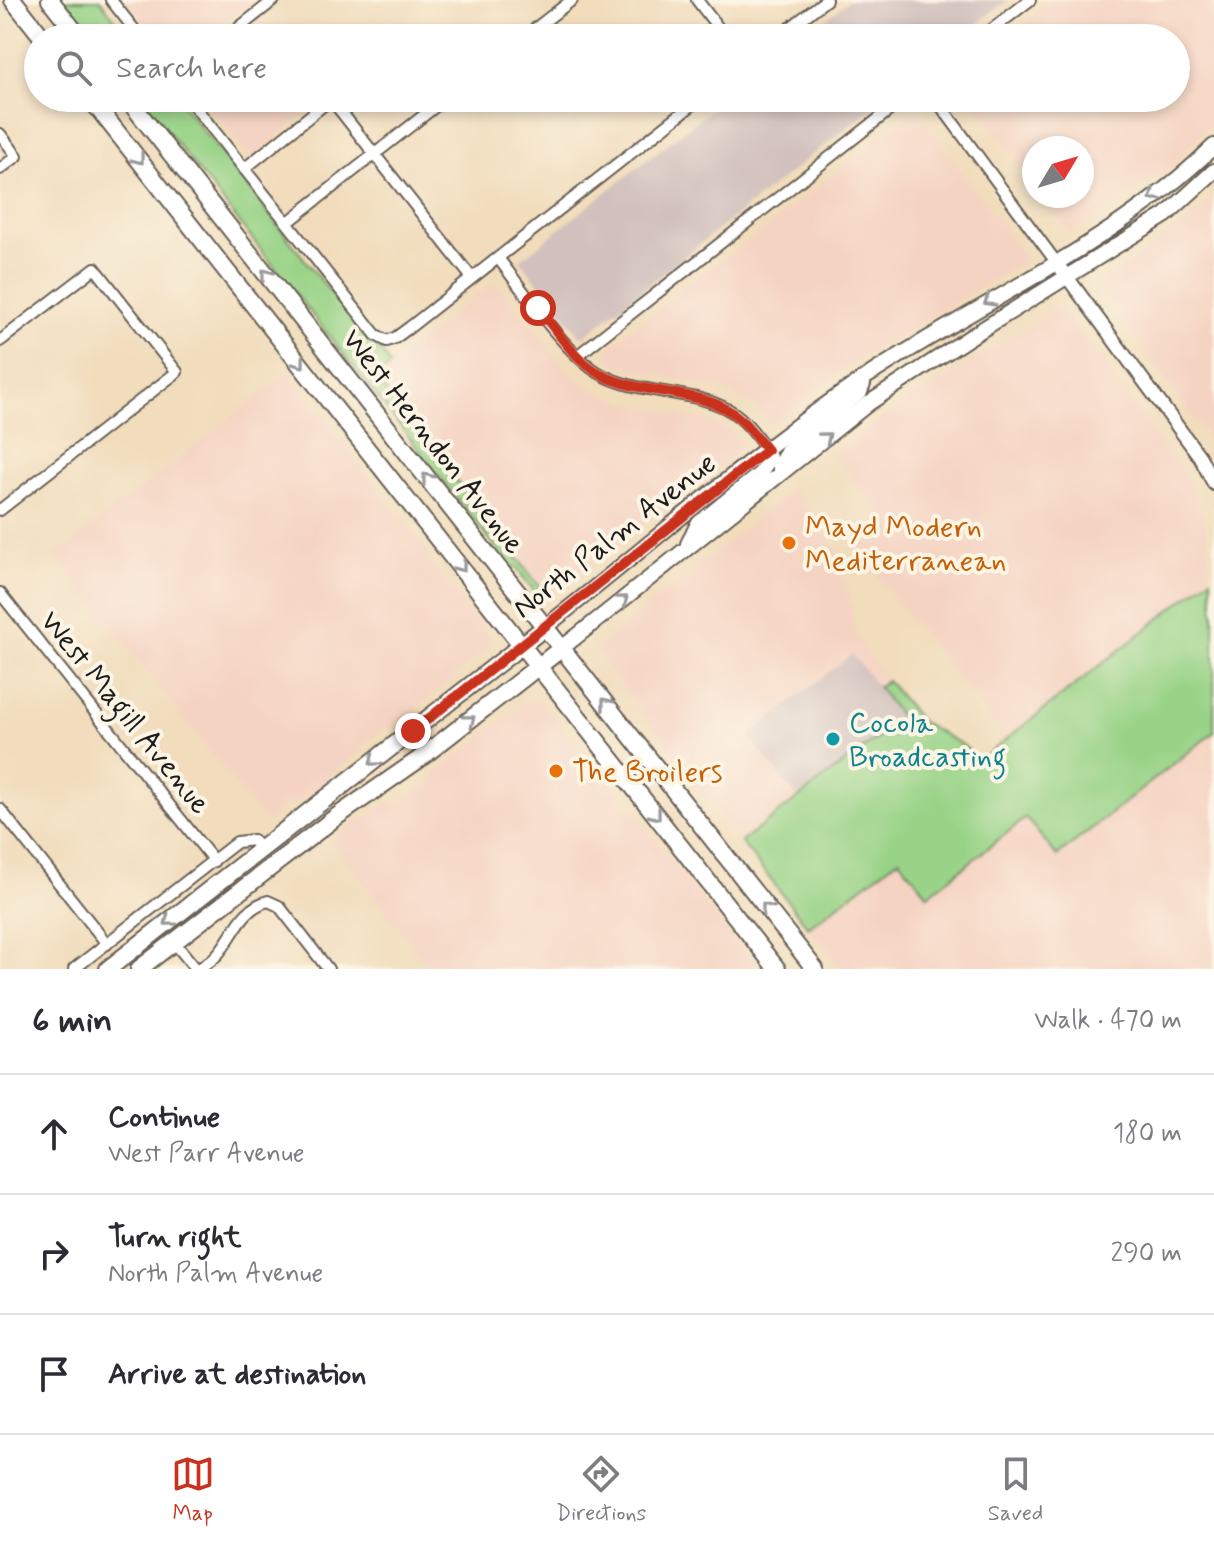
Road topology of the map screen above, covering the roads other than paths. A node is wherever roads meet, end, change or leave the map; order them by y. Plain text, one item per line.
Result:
1 (13, 0) edge
2 (50, 0) edge
3 (111, 0) edge
4 (274, 0) edge
5 (572, 0) edge
6 (697, 0) edge
7 (826, 0) edge
8 (1030, 0) edge
9 (32, 24) edge
10 (69, 24) edge
11 (130, 24) edge
12 (244, 24) edge
13 (541, 24) edge
14 (715, 24) edge
15 (795, 24) edge
16 (999, 24) edge
17 (101, 112) edge
18 (138, 112) edge
19 (199, 112) edge
20 (315, 112) edge
21 (341, 112) edge
22 (428, 112) edge
23 (683, 112) edge
24 (887, 112) edge
25 (945, 112) edge
26 (0, 134) edge
27 (1214, 146) edge
28 (375, 154) junction
29 (0, 169) edge
30 (244, 169) junction
31 (1214, 171) edge
32 (287, 223) junction
33 (498, 258) junction
34 (1056, 262) junction
35 (472, 278) junction
36 (1068, 278) junction
37 (0, 341) edge
38 (577, 356) junction
39 (867, 376) junction
40 (767, 450) junction
41 (780, 474) junction
42 (1214, 484) edge
43 (0, 510) edge
44 (684, 552) junction
45 (0, 593) edge
46 (545, 627) junction
47 (521, 644) junction
48 (562, 648) junction
49 (538, 666) junction
50 (0, 809) edge
51 (290, 828) junction
52 (261, 851) junction
53 (214, 861) junction
54 (174, 942) junction
55 (107, 944) junction
56 (74, 969) edge
57 (108, 969) edge
58 (139, 969) edge
59 (197, 969) edge
60 (328, 969) edge
61 (777, 969) edge
62 (815, 969) edge

1 - 9 main road
2 - 10 main road
3 - 11 street
4 - 12 street
5 - 13 street
6 - 14 street
7 - 15 street
8 - 16 street
17 -> 47 main road, West Herndon Avenue
46 -> 18 main road, West Herndon Avenue
19 - 30 street
20 - 30 street
21 - 28 street
22 - 28 street
23 - 33 street
24 - 38 street
25 - 34 street
26 - 29 street
27 -> 34 main road, North Palm Avenue
28 - 32 street
28 - 35 street
30 - 32 street
31 - 36 main road, North Palm Avenue
32 - 35 street
33 - 35 street
33 - 38 street
34 - 36 street
34 -> 39 main road, North Palm Avenue
41 -> 36 main road, North Palm Avenue
36 - 42 street
37 - 43 street
38 - 40 street
39 - 40 main road, North Palm Avenue
39 - 41 main road
40 - 44 main road
40 - 46 main road, North Palm Avenue
41 - 44 main road, North Palm Avenue
48 -> 44 main road, North Palm Avenue
45 - 53 street, West Magill Avenue
46 - 47 main road, North Palm Avenue
46 - 48 main road, West Herndon Avenue
47 - 49 main road, West Herndon Avenue
47 -> 51 main road, North Palm Avenue
48 - 49 main road, North Palm Avenue
62 -> 48 main road, West Herndon Avenue
54 -> 49 main road, North Palm Avenue
49 -> 61 main road, West Herndon Avenue
50 - 55 street
51 - 52 main road, North Palm Avenue
51 - 54 main road
52 - 53 street
52 -> 57 main road, North Palm Avenue
53 - 55 street
54 - 58 main road, North Palm Avenue
54 - 59 street
55 - 56 street
59 - 60 street

